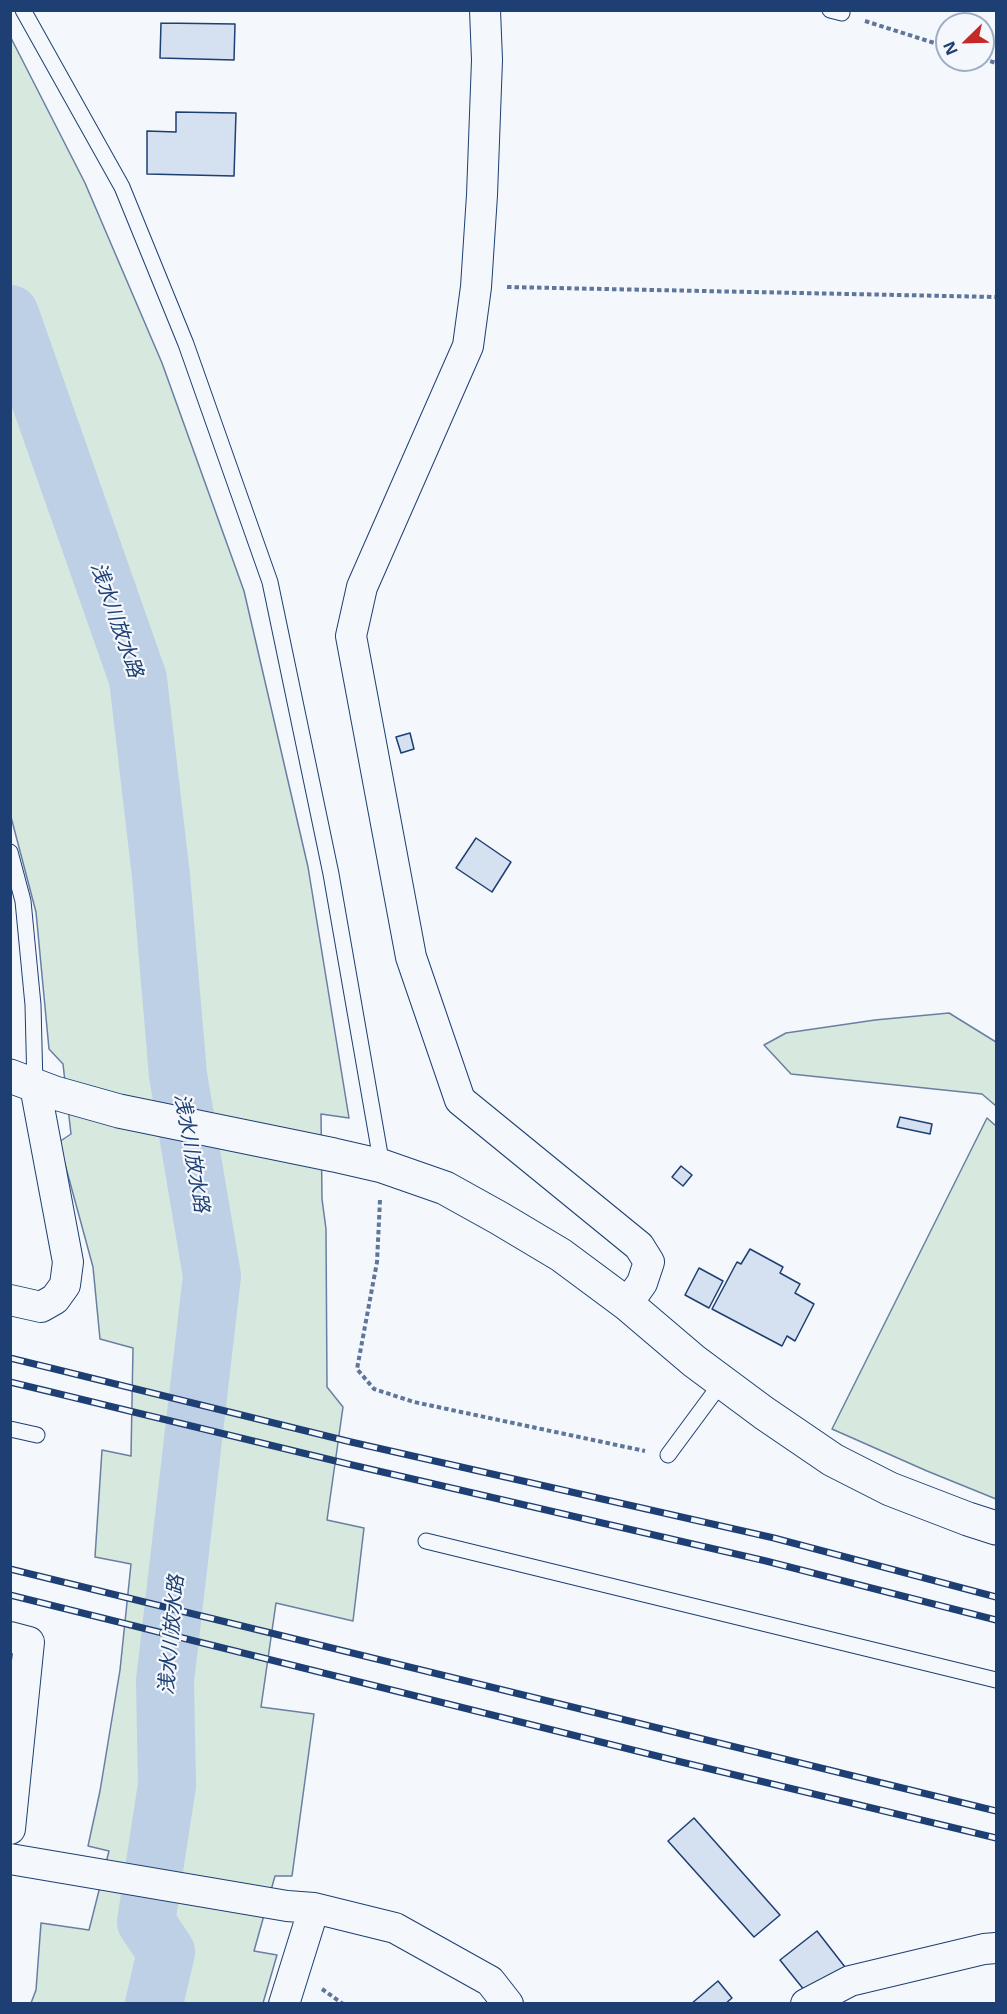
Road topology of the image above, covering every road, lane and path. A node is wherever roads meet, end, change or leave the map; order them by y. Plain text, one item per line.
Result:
1 (23, 10) edge
2 (485, 10) edge
3 (836, 12) edge
4 (935, 43) edge
5 (476, 287) junction
6 (996, 297) edge
7 (10, 852) edge
8 (34, 1085) edge
9 (382, 1166) junction
10 (10, 1300) edge
11 (627, 1304) junction
12 (722, 1382) junction
13 (10, 1429) edge
14 (37, 1435) dead end
15 (668, 1455) joint
16 (996, 1528) edge
17 (426, 1541) dead end
18 (10, 1637) edge
19 (996, 1680) edge
20 (10, 1829) edge
21 (10, 1859) edge
22 (300, 1907) junction
23 (996, 1948) edge
24 (284, 2004) edge
25 (507, 2004) edge
26 (806, 2004) edge

1 - 9 lane
2 - 5 street
3 - 4 path
5 - 6 path
5 - 11 street
7 - 8 lane
8 - 9 street
8 - 10 street
9 - 11 street
9 - 15 path
11 - 12 street
12 - 15 lane
12 - 16 street
13 - 14 lane
17 - 19 lane
18 - 20 street
21 - 22 street
22 - 24 street
22 - 25 street
23 - 26 street

